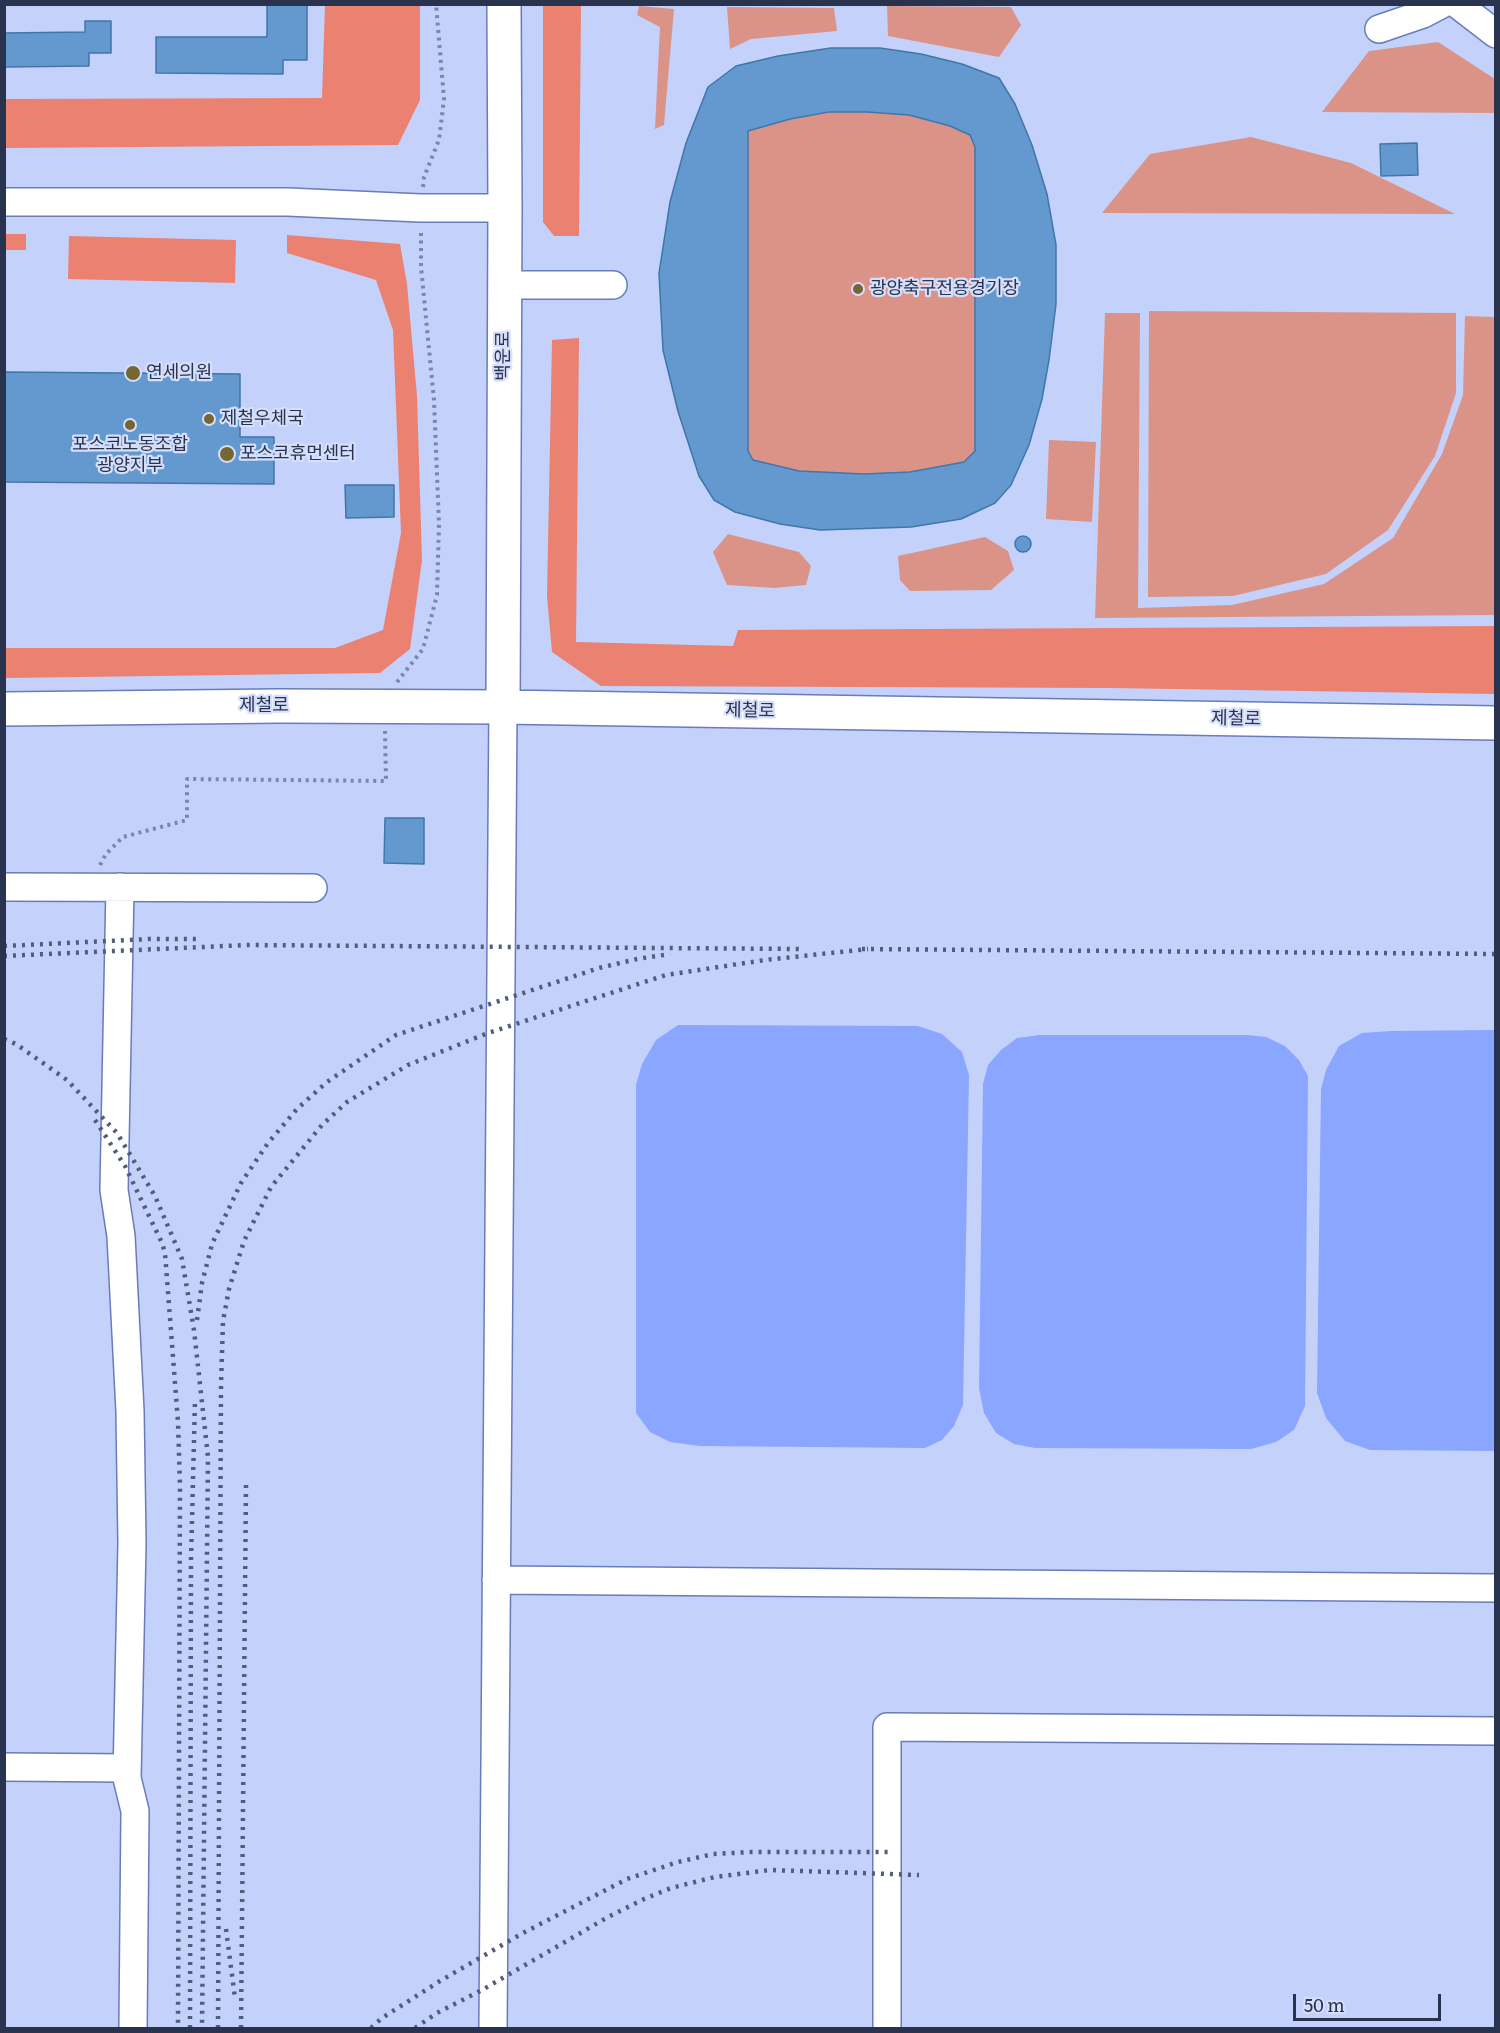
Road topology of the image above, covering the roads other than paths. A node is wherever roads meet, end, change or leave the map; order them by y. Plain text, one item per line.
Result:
1 (504, 4) edge
2 (1442, 4) edge
3 (1457, 4) edge
4 (1485, 4) edge
5 (1496, 11) edge
6 (1379, 29) dead end
7 (1496, 34) edge
8 (4, 202) edge
9 (505, 208) junction
10 (505, 285) junction
11 (613, 285) dead end
12 (503, 707) junction
13 (4, 709) edge
14 (1496, 723) edge
15 (4, 887) edge
16 (120, 887) junction
17 (313, 888) dead end
18 (496, 1580) junction
19 (1496, 1588) edge
20 (1496, 1731) edge
21 (4, 1767) edge
22 (127, 1768) junction
23 (133, 2028) edge
24 (493, 2028) edge
25 (886, 2028) edge

1 - 9 main road, 백운로
2 - 6 street
3 - 7 street
4 - 5 street
8 - 9 street
9 - 10 main road, 백운로
10 - 11 street
10 - 12 main road, 백운로
12 - 13 main road, 제철로
12 - 14 main road, 제철로
12 - 18 street
15 - 16 street
16 - 17 street
16 - 22 street
18 - 19 street
18 - 24 street
20 - 25 street
21 - 22 street
22 - 23 street

